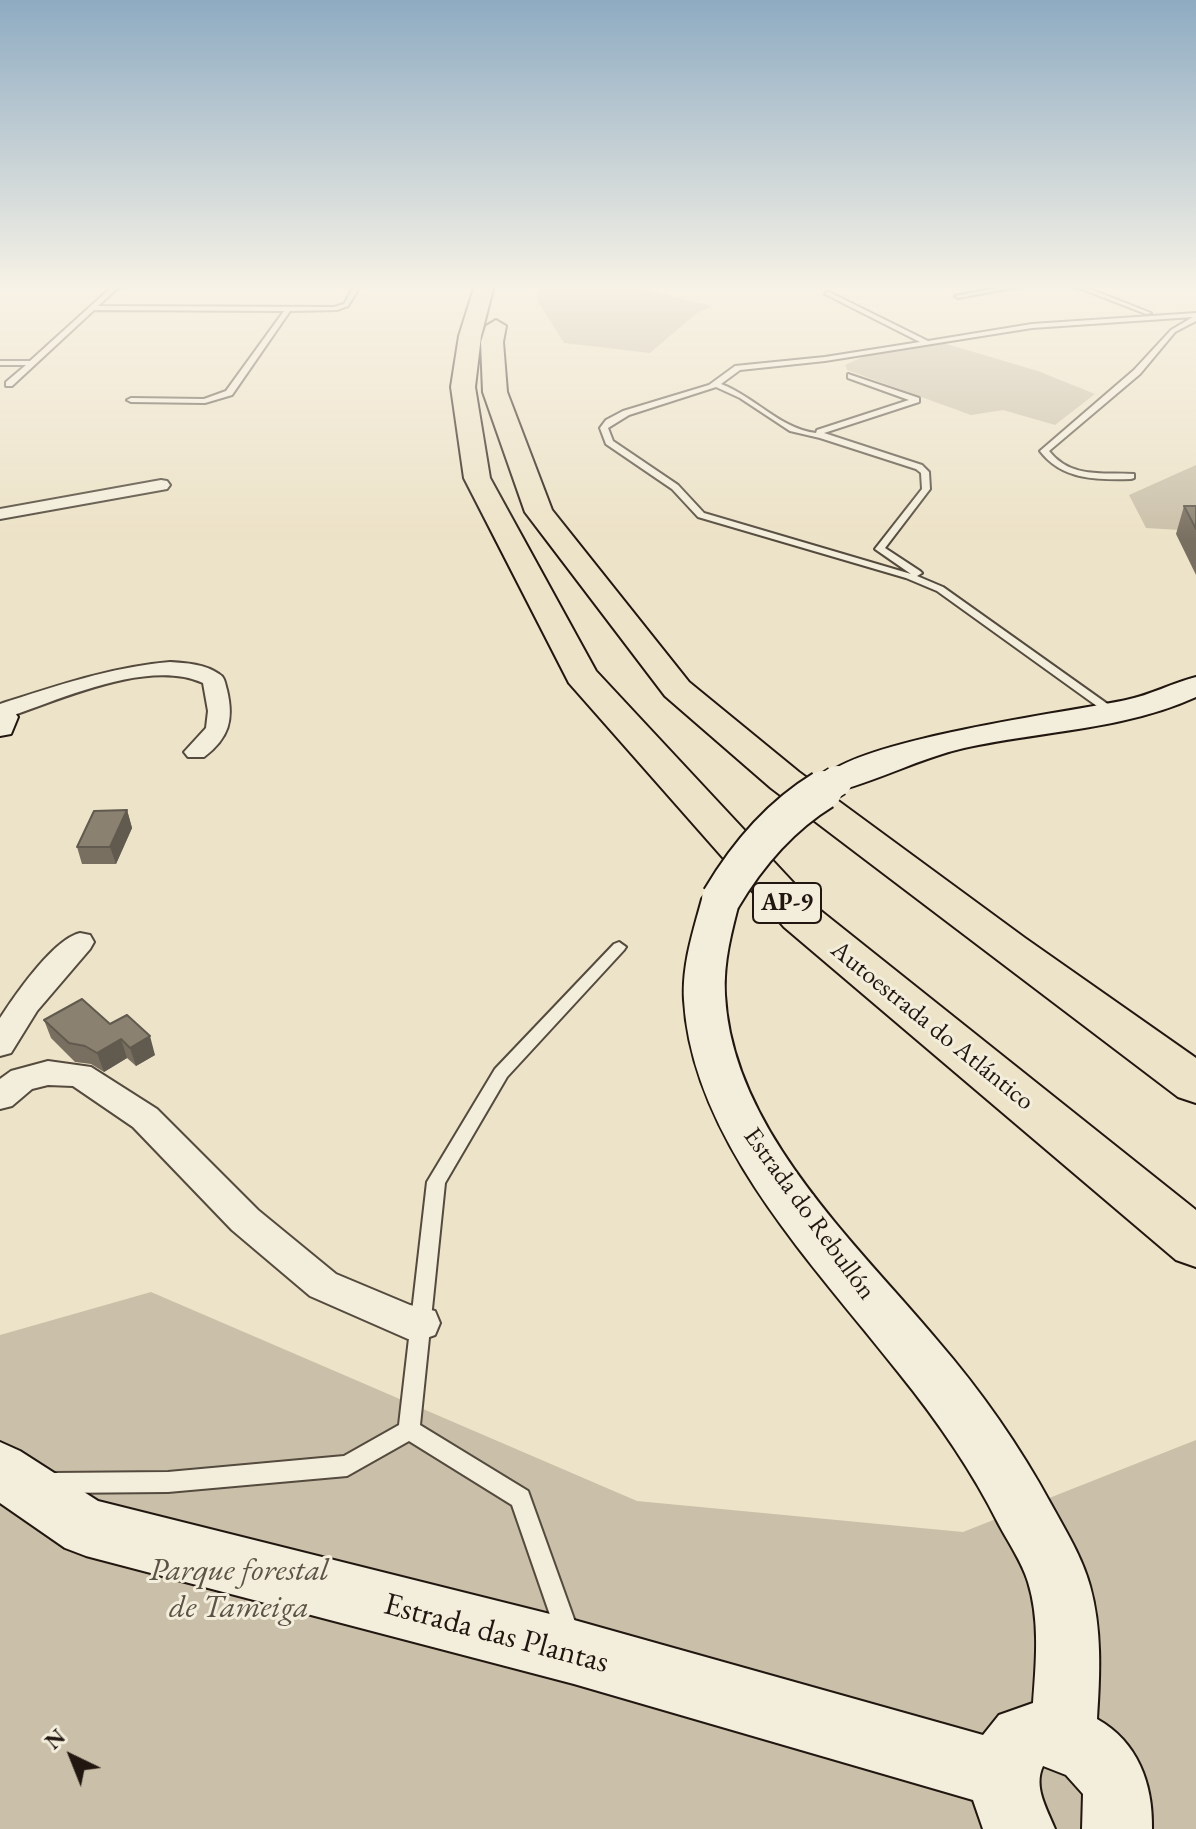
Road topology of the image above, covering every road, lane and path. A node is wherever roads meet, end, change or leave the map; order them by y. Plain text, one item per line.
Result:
1 (24, 370) edge
2 (245, 370) edge
3 (446, 370) edge
4 (465, 370) edge
5 (494, 370) edge
6 (735, 370) edge
7 (1138, 370) edge
8 (851, 376) dead end
9 (9, 384) dead end
10 (716, 385) junction
11 (131, 400) dead end
12 (821, 436) junction
13 (1131, 476) dead end
14 (477, 478) junction
15 (161, 485) dead end
16 (0, 514) edge
17 (913, 578) junction
18 (1196, 686) edge
19 (1112, 712) junction
20 (2, 714) edge
21 (196, 752) dead end
22 (80, 942) dead end
23 (619, 947) dead end
24 (0, 1045) edge
25 (1196, 1084) edge
26 (0, 1097) edge
27 (1196, 1243) edge
28 (421, 1323) junction
29 (409, 1430) junction
30 (8, 1477) edge
31 (574, 1652) junction
32 (1063, 1734) junction
33 (1012, 1802) edge
34 (1120, 1828) edge

1 - 9 lane
2 - 11 lane
3 - 14 highway
4 - 14 highway, Autoestrada do Atlántico / AP-9
5 - 25 highway
6 - 10 lane
7 - 13 lane
8 - 12 lane
10 - 12 lane
10 - 17 lane
12 - 17 lane
14 - 27 highway, Autoestrada do Atlántico / AP-9
15 - 16 street
17 - 19 lane
18 - 19 street, Estrada do Rebullón
19 - 32 street, Estrada do Rebullón, bridge
20 - 21 street
22 - 24 street
23 - 28 lane
26 - 28 street
28 - 29 lane
29 - 30 lane
29 - 31 lane
30 - 31 street, Estrada das Plantas
31 - 33 street, Estrada das Plantas
32 - 33 street
32 - 34 street

